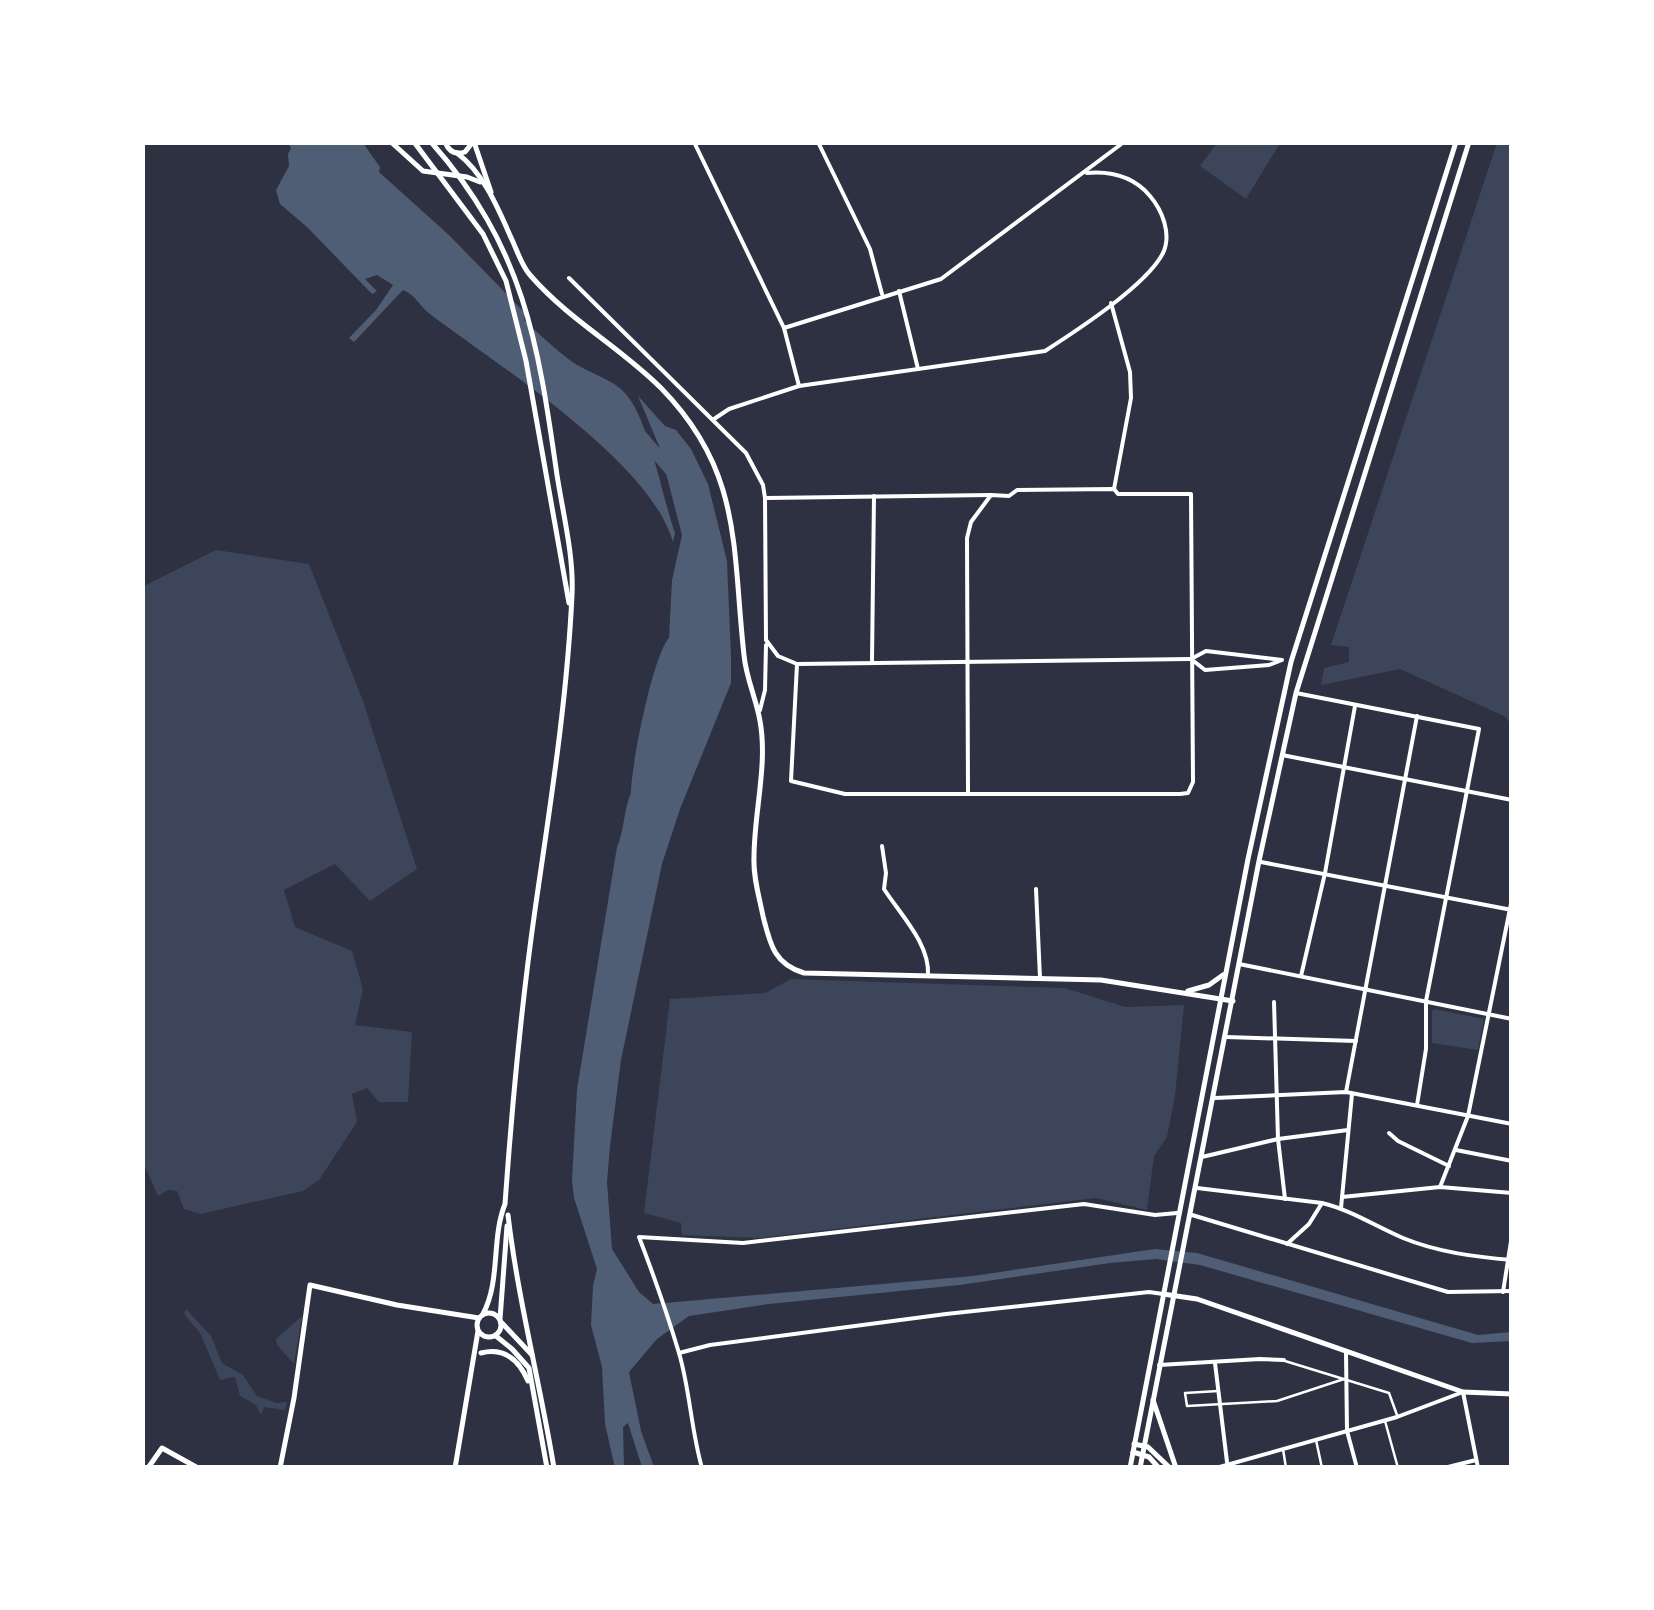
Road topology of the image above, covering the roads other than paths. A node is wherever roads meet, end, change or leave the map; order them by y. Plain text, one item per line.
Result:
1 (390, 142) edge
2 (414, 142) edge
3 (431, 142) edge
4 (445, 142) edge
5 (473, 142) edge
6 (694, 142) edge
7 (818, 142) edge
8 (1124, 142) edge
9 (1456, 142) edge
10 (1470, 142) edge
11 (457, 153) junction
12 (1087, 172) junction
13 (482, 183) junction
14 (494, 199) junction
15 (569, 278) dead end
16 (899, 291) junction
17 (883, 295) junction
18 (1111, 304) junction
19 (784, 328) junction
20 (918, 370) junction
21 (798, 386) junction
22 (714, 419) junction
23 (1114, 489) junction
24 (992, 495) junction
25 (874, 496) junction
26 (765, 498) junction
27 (570, 606) junction
28 (766, 640) junction
29 (1191, 660) junction
30 (1282, 660) junction
31 (968, 662) junction
32 (1290, 662) junction
33 (872, 663) junction
34 (1305, 663) junction
35 (797, 664) junction
36 (1296, 692) junction
37 (1355, 706) junction
38 (759, 714) junction
39 (1418, 716) junction
40 (1282, 755) junction
41 (1345, 768) junction
42 (1406, 779) junction
43 (1466, 790) junction
44 (968, 794) junction
45 (1512, 800) edge
46 (882, 846) dead end
47 (1248, 859) junction
48 (1259, 861) junction
49 (1325, 873) junction
50 (1386, 885) junction
51 (1036, 889) dead end
52 (1447, 897) junction
53 (1512, 899) edge
54 (1510, 909) edge
55 (1239, 964) junction
56 (1225, 974) junction
57 (928, 975) junction
58 (1301, 976) junction
59 (1040, 978) junction
60 (1365, 991) junction
61 (1181, 993) junction
62 (1220, 999) junction
63 (1232, 1001) junction
64 (1426, 1001) junction
65 (1274, 1002) dead end
66 (1488, 1014) junction
67 (1512, 1019) edge
68 (1226, 1037) junction
69 (1274, 1038) junction
70 (1356, 1041) junction
71 (1349, 1093) junction
72 (1276, 1095) junction
73 (1215, 1098) junction
74 (1417, 1105) junction
75 (1468, 1116) junction
76 (1512, 1124) edge
77 (1348, 1130) junction
78 (1389, 1133) dead end
79 (1278, 1138) junction
80 (1456, 1150) junction
81 (1202, 1157) junction
82 (1512, 1161) edge
83 (1449, 1166) junction
84 (1440, 1187) junction
85 (1197, 1188) junction
86 (1512, 1193) edge
87 (1342, 1197) junction
88 (1285, 1199) junction
89 (1322, 1203) junction
90 (504, 1204) junction
91 (1341, 1208) junction
92 (1177, 1213) junction
93 (508, 1215) junction
94 (1192, 1215) junction
95 (1512, 1235) edge
96 (1287, 1244) junction
97 (1509, 1259) edge
98 (1163, 1291) junction
99 (1512, 1291) edge
100 (1502, 1292) junction
101 (1175, 1293) junction
102 (481, 1316) junction
103 (464, 1317) junction
104 (500, 1320) junction
105 (477, 1329) junction
106 (494, 1337) junction
107 (481, 1353) junction
108 (679, 1353) junction
109 (1346, 1353) junction
110 (534, 1357) junction
111 (1284, 1360) joint
112 (474, 1362) junction
113 (1215, 1362) junction
114 (1159, 1365) junction
115 (1344, 1379) junction
116 (1218, 1391) junction
117 (1463, 1392) junction
118 (533, 1394) junction
119 (1512, 1394) edge
120 (1153, 1400) junction
121 (1219, 1405) junction
122 (1397, 1417) junction
123 (1384, 1420) junction
124 (1348, 1432) junction
125 (1316, 1440) junction
126 (1133, 1448) junction
127 (1283, 1449) junction
128 (1144, 1450) junction
129 (1242, 1460) junction
130 (1476, 1460) junction
131 (1228, 1464) junction
132 (148, 1468) edge
133 (198, 1468) edge
134 (280, 1468) edge
135 (455, 1468) edge
136 (551, 1468) edge
137 (702, 1468) edge
138 (1130, 1468) edge
139 (1140, 1468) edge
140 (1159, 1468) edge
141 (1173, 1468) edge
142 (1216, 1468) edge
143 (1244, 1468) edge
144 (1286, 1468) edge
145 (1322, 1468) edge
146 (1357, 1468) edge
147 (1398, 1468) edge
148 (1444, 1468) edge
149 (1478, 1468) edge

1 - 13 street
2 - 27 street
3 - 27 street
4 - 11 street
5 - 11 street
5 - 14 street
6 - 19 street
7 - 17 street
8 - 12 street
9 - 32 street
10 - 34 street
11 - 13 street
12 - 16 street
12 - 18 street
13 - 14 street
14 - 38 street
15 - 22 street
16 - 17 street
16 - 20 street
17 - 19 street
18 - 20 street
18 - 23 street
19 - 21 street
20 - 21 street
21 - 22 street
22 - 26 street
23 - 24 street
23 - 29 street
24 - 25 street
24 - 31 street
25 - 26 street
25 - 33 street
26 - 28 street
27 - 90 street
28 - 35 street
28 - 38 street
29 - 30 street
29 - 30 street
29 - 31 street
29 - 44 street
30 - 32 street
31 - 33 street
31 - 44 street
32 - 34 street
32 - 47 street
33 - 35 street
34 - 36 street
35 - 44 street
36 - 37 street
36 - 40 street
37 - 39 street
37 - 41 street
38 - 57 street
39 - 42 street
39 - 43 street
40 - 41 street
40 - 48 street
41 - 42 street
41 - 49 street
42 - 43 street
42 - 50 street
43 - 45 street
43 - 52 street
46 - 57 street
47 - 48 street
47 - 56 street
48 - 49 street
48 - 55 street
49 - 50 street
49 - 58 street
50 - 52 street
50 - 60 street
51 - 59 street
52 - 54 street
52 - 64 street
53 - 54 street
54 - 66 street
55 - 58 street
55 - 63 street
56 - 61 street
56 - 62 street
57 - 59 street
58 - 60 street
59 - 61 street
60 - 64 street
60 - 70 street
61 - 62 street
62 - 63 street
62 - 92 street
63 - 68 street
64 - 66 street
64 - 74 street
65 - 69 street
66 - 67 street
66 - 75 street
68 - 69 street
68 - 73 street
69 - 70 street
69 - 72 street
70 - 71 street
71 - 72 street
71 - 74 street
71 - 77 street
72 - 73 street
72 - 79 street
73 - 81 street
74 - 75 street
75 - 76 street
75 - 80 street
77 - 79 street
77 - 87 street
78 - 83 street
79 - 81 street
79 - 88 street
80 - 82 street
80 - 83 street
81 - 85 street
83 - 84 street
84 - 86 street
84 - 87 street
85 - 88 street
85 - 94 street
87 - 91 street
88 - 89 street
89 - 91 street
89 - 96 street
90 - 93 street
90 - 102 street
91 - 97 street
92 - 98 street
92 - 108 street
93 - 104 street
93 - 110 street
94 - 96 street
94 - 101 street
95 - 97 street
96 - 100 street
97 - 100 street
98 - 101 street
98 - 108 street
98 - 126 street
99 - 100 street
101 - 109 street
101 - 114 street
102 - 103 street
102 - 104 street
102 - 105 street
103 - 105 street
103 - 134 street
104 - 106 street
104 - 110 street
105 - 106 street
105 - 112 street
106 - 107 street
106 - 118 street
107 - 112 street
107 - 118 street
108 - 137 street
109 - 115 street
109 - 117 street
110 - 136 street
111 - 113 street
111 - 115 lane
112 - 135 street
113 - 114 street
113 - 116 street
114 - 120 street
115 - 121 lane
115 - 122 lane
115 - 124 street
116 - 121 street
116 - 121 lane
117 - 119 street
117 - 122 street
117 - 130 street
118 - 136 street
120 - 128 street
120 - 141 street
121 - 131 street
122 - 123 street
123 - 124 street
123 - 147 lane
124 - 125 street
124 - 146 street
125 - 127 street
125 - 145 lane
126 - 128 street
126 - 138 street
127 - 129 street
127 - 144 lane
128 - 139 street
128 - 140 street
128 - 141 street
129 - 131 street
129 - 143 street
130 - 148 street
130 - 149 street
131 - 142 street
132 - 133 street

